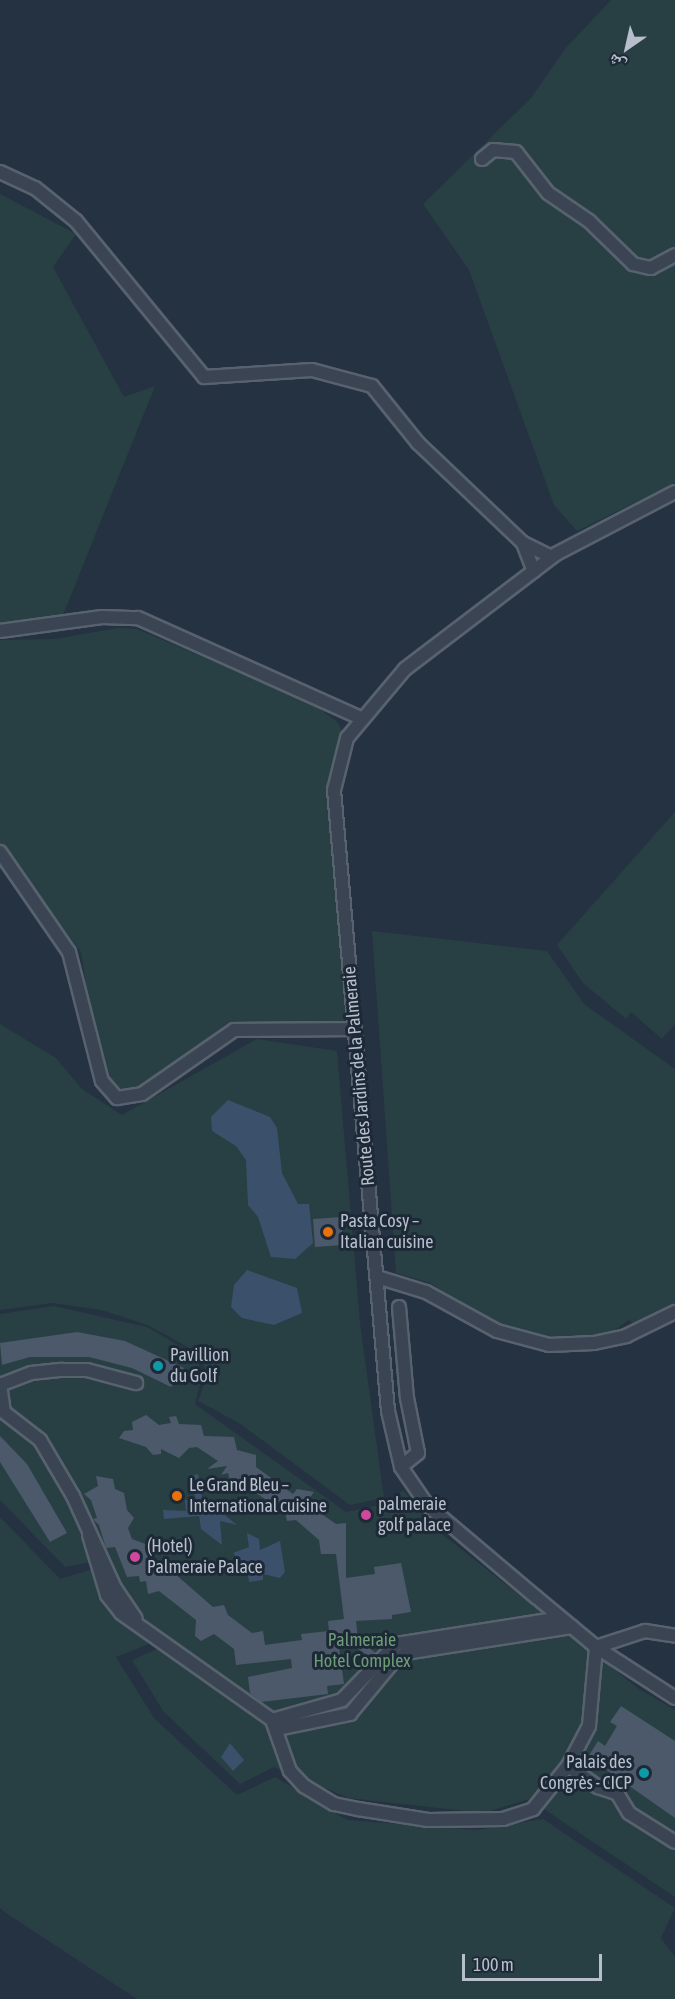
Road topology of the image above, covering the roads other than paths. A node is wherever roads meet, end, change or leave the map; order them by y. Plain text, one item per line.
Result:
1 (482, 159) dead end
2 (0, 172) edge
3 (675, 255) edge
4 (675, 492) edge
5 (523, 543) junction
6 (552, 557) junction
7 (534, 571) junction
8 (0, 631) edge
9 (360, 718) junction
10 (0, 852) edge
11 (355, 1029) junction
12 (377, 1277) junction
13 (399, 1307) dead end
14 (675, 1312) edge
15 (136, 1383) dead end
16 (0, 1384) edge
17 (2, 1410) edge
18 (401, 1467) junction
19 (560, 1618) junction
20 (572, 1627) junction
21 (675, 1636) edge
22 (457, 1641) junction
23 (596, 1647) junction
24 (675, 1698) edge
25 (275, 1725) junction
26 (568, 1766) junction
27 (675, 1842) edge

1 - 3 street
2 - 5 street
4 - 6 street, Route des Jardins de la Palmeraie
5 - 6 street
5 - 7 street
6 - 7 street, Route des Jardins de la Palmeraie
7 - 9 street, Route des Jardins de la Palmeraie
8 - 9 street
9 - 11 street, Route des Jardins de la Palmeraie
10 - 11 street
11 - 12 street, Route des Jardins de la Palmeraie
12 - 14 street
12 - 18 street, Route des Jardins de la Palmeraie
13 - 18 street
15 - 16 street
16 - 17 street
17 - 25 street
18 - 19 street, Route des Jardins de la Palmeraie
19 - 20 street, Route des Jardins de la Palmeraie
19 - 22 street
20 - 22 street
20 - 23 street, Route des Jardins de la Palmeraie
21 - 23 street
22 - 25 street
23 - 24 street, Route des Jardins de la Palmeraie
23 - 26 street
25 - 26 street
26 - 27 street

